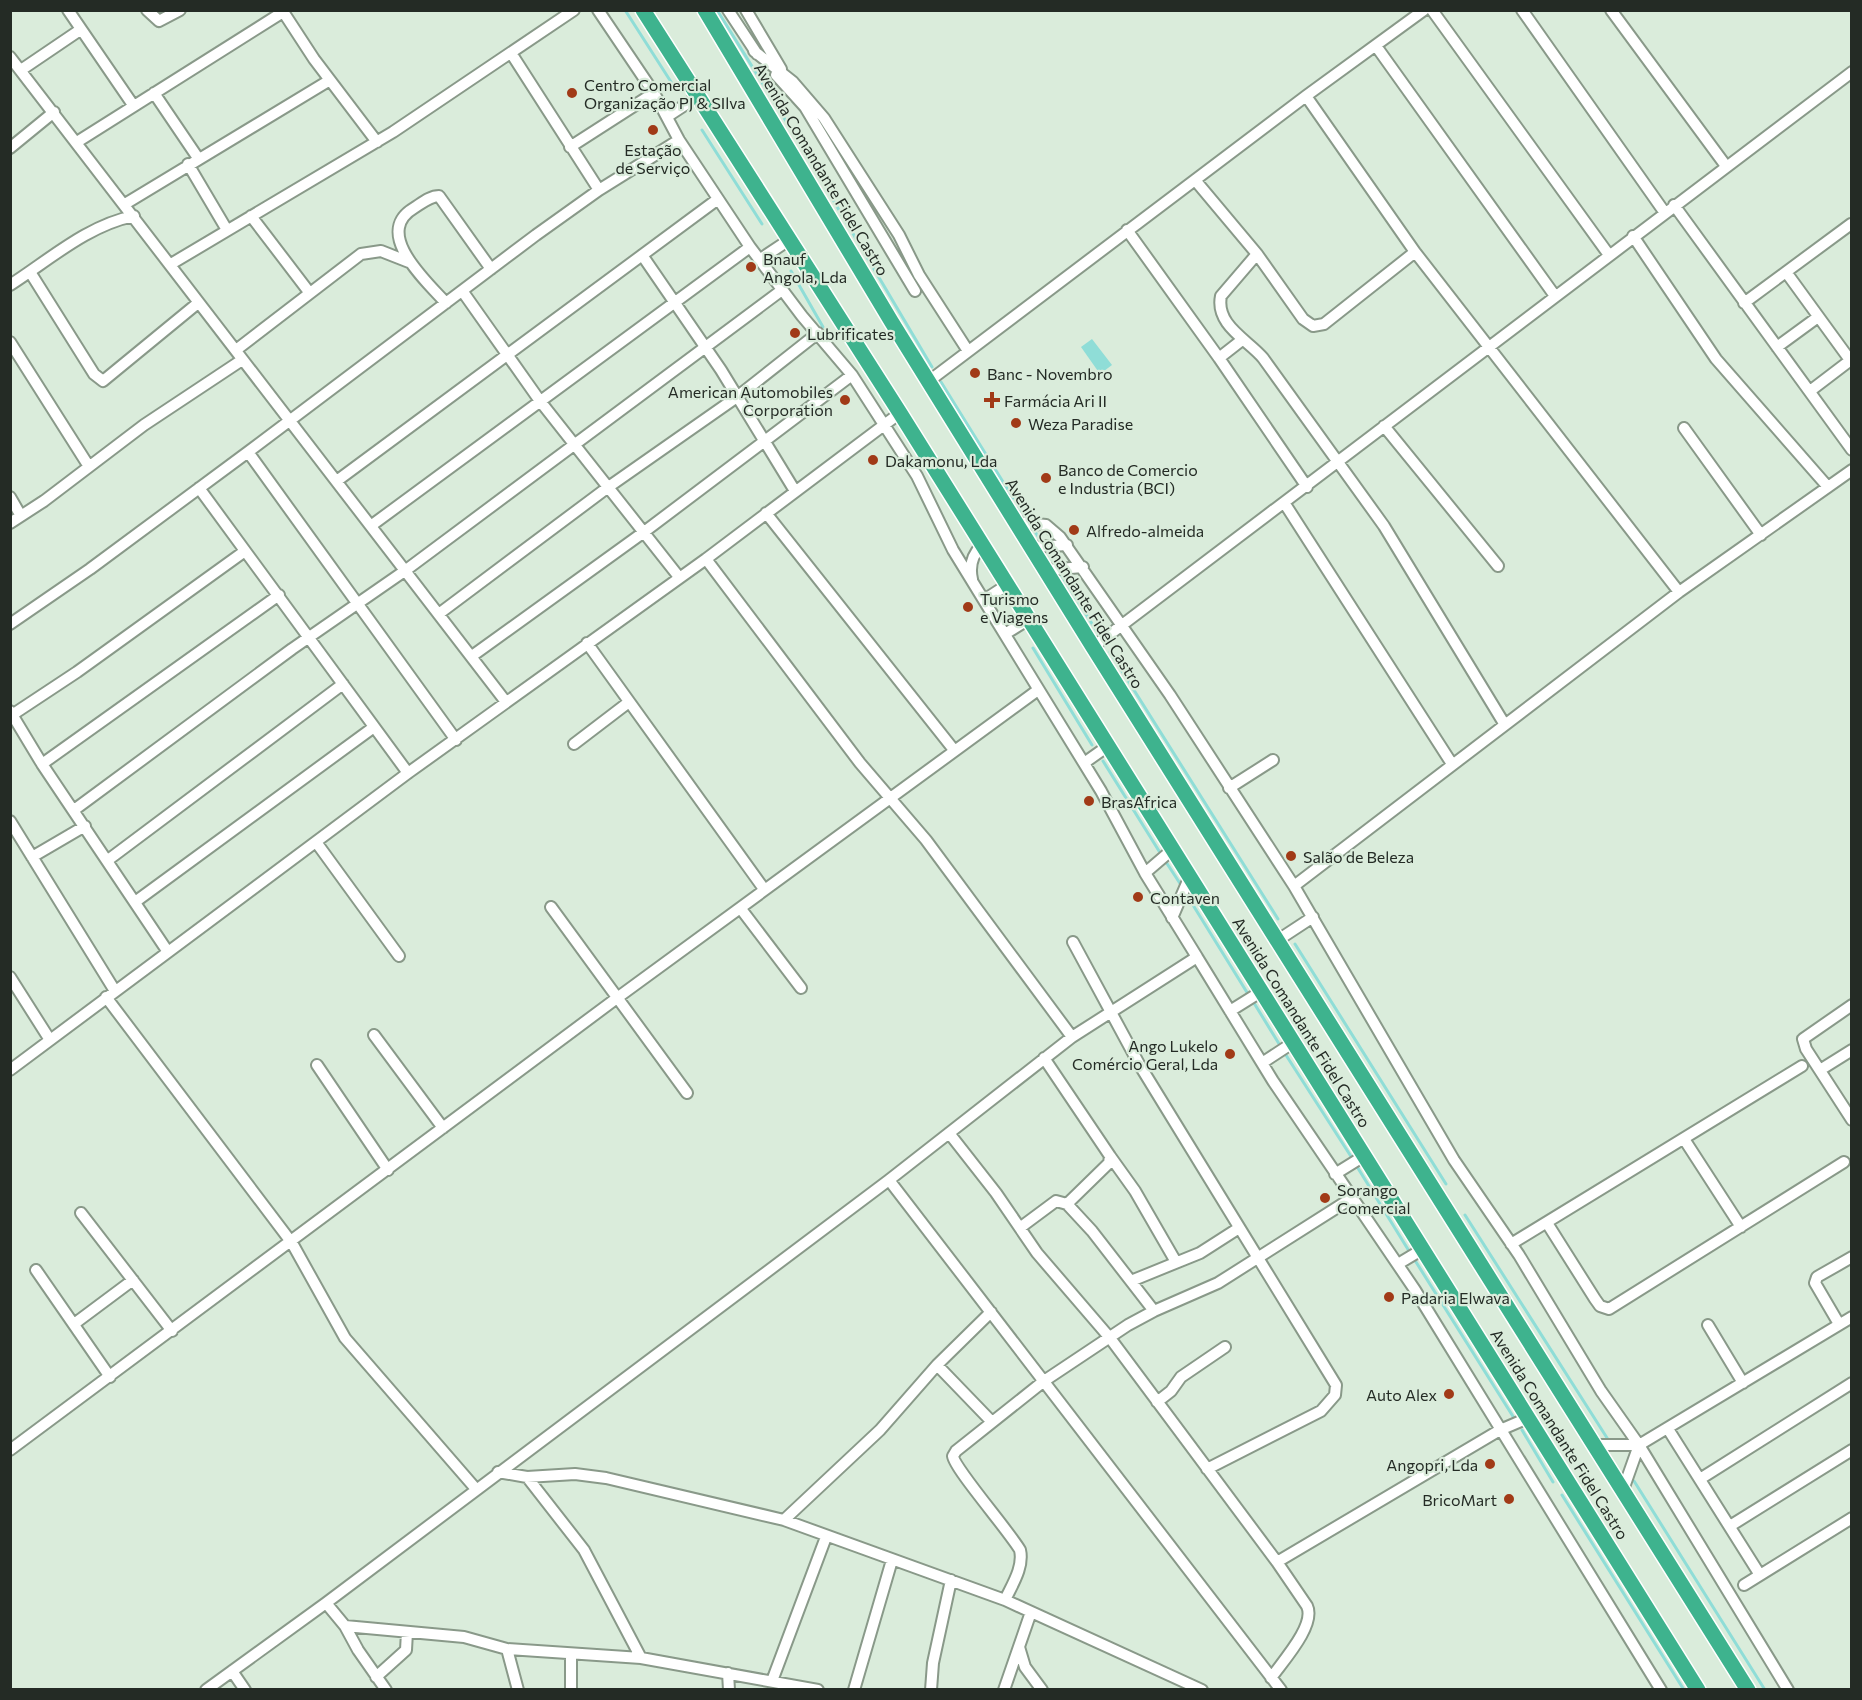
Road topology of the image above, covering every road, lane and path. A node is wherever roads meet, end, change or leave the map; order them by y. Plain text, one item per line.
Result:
1 (69, 10) edge
2 (147, 10) edge
3 (180, 10) edge
4 (574, 10) edge
5 (598, 10) edge
6 (643, 10) edge
7 (705, 10) edge
8 (728, 10) edge
9 (746, 10) edge
10 (1424, 10) edge
11 (1432, 10) edge
12 (1522, 10) edge
13 (1611, 10) edge
14 (283, 11) edge
15 (80, 30) junction
16 (1376, 46) junction
17 (754, 51) junction
18 (511, 53) junction
19 (10, 57) edge
20 (21, 70) junction
21 (1851, 72) edge
22 (785, 76) junction
23 (330, 80) junction
24 (154, 93) junction
25 (654, 93) junction
26 (1306, 96) junction
27 (697, 97) junction
28 (133, 105) junction
29 (54, 112) junction
30 (668, 116) junction
31 (679, 140) junction
32 (77, 142) junction
33 (377, 142) junction
34 (570, 147) junction
35 (10, 148) edge
36 (198, 158) junction
37 (188, 164) junction
38 (1726, 166) junction
39 (1195, 180) junction
40 (599, 190) junction
41 (718, 198) junction
42 (125, 204) junction
43 (1674, 205) junction
44 (1665, 213) junction
45 (134, 216) junction
46 (250, 216) junction
47 (1851, 224) edge
48 (227, 230) junction
49 (1127, 230) junction
50 (1633, 236) junction
51 (789, 240) junction
52 (750, 247) junction
53 (1415, 252) junction
54 (1257, 254) junction
55 (642, 255) junction
56 (1609, 255) junction
57 (759, 260) junction
58 (409, 262) junction
59 (171, 264) junction
60 (491, 268) junction
61 (30, 272) junction
62 (1786, 272) junction
63 (10, 285) edge
64 (782, 290) junction
65 (915, 291) dead end
66 (309, 292) junction
67 (463, 292) junction
68 (1555, 296) junction
69 (198, 303) junction
70 (446, 303) junction
71 (674, 303) junction
72 (1744, 303) junction
73 (1818, 317) junction
74 (818, 333) junction
75 (1242, 340) junction
76 (10, 342) edge
77 (1490, 346) junction
78 (1777, 347) junction
79 (704, 348) junction
80 (236, 350) junction
81 (968, 351) junction
82 (508, 356) junction
83 (1219, 358) junction
84 (1851, 359) edge
85 (242, 360) junction
86 (852, 375) junction
87 (929, 381) junction
88 (1810, 391) junction
89 (737, 397) junction
90 (540, 401) junction
91 (900, 413) junction
92 (291, 421) junction
93 (884, 424) junction
94 (1384, 426) junction
95 (1684, 428) dead end
96 (763, 441) junction
97 (575, 444) junction
98 (1851, 450) edge
99 (248, 452) junction
100 (1340, 462) junction
101 (88, 465) junction
102 (1851, 470) edge
103 (338, 480) junction
104 (1307, 487) junction
105 (1828, 487) junction
106 (199, 488) junction
107 (607, 488) junction
108 (795, 491) junction
109 (10, 497) edge
110 (1285, 504) junction
111 (766, 513) junction
112 (21, 516) junction
113 (1016, 522) junction
114 (10, 523) edge
115 (372, 525) junction
116 (644, 532) junction
117 (1761, 535) junction
118 (982, 545) junction
119 (1066, 545) junction
120 (1032, 547) junction
121 (245, 551) junction
122 (706, 559) junction
123 (1498, 566) dead end
124 (1083, 567) junction
125 (406, 570) junction
126 (1046, 570) junction
127 (679, 577) junction
128 (974, 585) junction
129 (1007, 585) junction
130 (1679, 592) junction
131 (279, 595) junction
132 (984, 600) junction
133 (358, 603) junction
134 (440, 613) junction
135 (1029, 619) junction
136 (10, 624) edge
137 (1121, 626) junction
138 (1005, 634) junction
139 (308, 638) junction
140 (587, 642) junction
141 (1093, 647) junction
142 (472, 656) junction
143 (343, 684) junction
144 (1038, 690) junction
145 (506, 702) junction
146 (629, 702) junction
147 (11, 713) edge
148 (1505, 725) junction
149 (374, 727) junction
150 (456, 740) junction
151 (574, 744) dead end
152 (1108, 746) junction
153 (954, 750) junction
154 (1273, 760) dead end
155 (1084, 763) junction
156 (42, 764) junction
157 (1452, 764) junction
158 (408, 773) junction
159 (1229, 788) junction
160 (890, 797) junction
161 (74, 810) junction
162 (10, 821) edge
163 (85, 826) junction
164 (316, 842) junction
165 (1173, 849) junction
166 (32, 857) junction
167 (108, 860) junction
168 (1145, 873) junction
169 (1190, 876) junction
170 (1294, 886) junction
171 (764, 890) junction
172 (135, 902) junction
173 (551, 907) dead end
174 (741, 909) junction
175 (1313, 917) junction
176 (1172, 918) junction
177 (1278, 940) junction
178 (1072, 942) dead end
179 (168, 952) junction
180 (399, 956) dead end
181 (1197, 957) junction
182 (10, 977) edge
183 (801, 988) dead end
184 (1262, 991) junction
185 (111, 994) junction
186 (617, 998) junction
187 (1851, 1005) edge
188 (1230, 1011) junction
189 (1111, 1013) junction
190 (374, 1035) dead end
191 (1071, 1037) junction
192 (50, 1040) junction
193 (1294, 1042) junction
194 (1851, 1050) edge
195 (1044, 1058) junction
196 (1262, 1062) junction
197 (317, 1065) dead end
198 (1802, 1066) dead end
199 (10, 1070) edge
200 (1820, 1070) junction
201 (687, 1093) dead end
202 (1851, 1120) edge
203 (443, 1128) junction
204 (949, 1133) junction
205 (1684, 1139) junction
206 (1110, 1156) junction
207 (1364, 1156) junction
208 (1844, 1162) dead end
209 (388, 1170) junction
210 (1335, 1174) junction
211 (889, 1180) junction
212 (1352, 1198) junction
213 (1067, 1204) junction
214 (81, 1213) dead end
215 (1547, 1223) junction
216 (1021, 1227) junction
217 (1741, 1227) junction
218 (1239, 1228) junction
219 (292, 1243) junction
220 (1511, 1244) junction
221 (1423, 1249) junction
222 (1257, 1256) junction
223 (1851, 1257) edge
224 (1176, 1262) junction
225 (1398, 1264) junction
226 (36, 1270) dead end
227 (133, 1280) junction
228 (1131, 1281) junction
229 (1154, 1311) junction
230 (991, 1312) junction
231 (1851, 1317) edge
232 (74, 1324) junction
233 (1839, 1324) junction
234 (1708, 1325) dead end
235 (172, 1330) junction
236 (1110, 1338) junction
237 (1225, 1347) dead end
238 (937, 1365) junction
239 (110, 1377) junction
240 (1044, 1381) junction
241 (1743, 1383) junction
242 (1851, 1383) edge
243 (1157, 1402) junction
244 (1528, 1418) junction
245 (992, 1422) junction
246 (1668, 1429) junction
247 (1500, 1431) junction
248 (1595, 1444) junction
249 (1639, 1445) junction
250 (10, 1450) edge
251 (1851, 1450) edge
252 (1207, 1469) junction
253 (498, 1472) junction
254 (527, 1477) junction
255 (1700, 1479) junction
256 (476, 1489) junction
257 (1623, 1490) junction
258 (1851, 1518) edge
259 (784, 1520) junction
260 (1730, 1526) junction
261 (826, 1537) junction
262 (892, 1560) junction
263 (1277, 1562) junction
264 (1760, 1575) junction
265 (951, 1580) junction
266 (1744, 1585) dead end
267 (1005, 1600) junction
268 (326, 1603) junction
269 (1031, 1612) junction
270 (345, 1626) junction
271 (407, 1632) junction
272 (1018, 1647) junction
273 (507, 1649) junction
274 (571, 1654) junction
275 (641, 1658) junction
276 (232, 1671) junction
277 (728, 1673) junction
278 (376, 1677) junction
279 (1271, 1678) junction
280 (772, 1681) junction
281 (206, 1689) edge
282 (245, 1689) edge
283 (386, 1689) edge
284 (518, 1689) edge
285 (571, 1689) edge
286 (729, 1689) edge
287 (818, 1689) edge
288 (854, 1689) edge
289 (931, 1689) edge
290 (1004, 1689) edge
291 (1042, 1689) edge
292 (1202, 1689) edge
293 (1281, 1689) edge
294 (1661, 1689) edge
295 (1698, 1689) edge
296 (1748, 1689) edge
297 (1788, 1689) edge

1 - 15 street
2 - 3 street
4 - 18 street
5 - 25 street
6 - 27 highway, Avenida Comandante Fidel Castro
7 - 87 highway, Avenida Comandante Fidel Castro
8 - 17 street
9 - 22 street
10 - 16 street
11 - 56 street
12 - 44 street
13 - 38 street
14 - 23 street
14 - 24 street
15 - 20 street
15 - 28 street
16 - 26 street
16 - 68 street
17 - 22 street
17 - 65 street
18 - 33 street
18 - 34 street
19 - 20 street
20 - 29 street
21 - 38 street
22 - 81 street
23 - 33 street
23 - 36 street
24 - 28 street
24 - 36 street
25 - 30 street
25 - 34 street
26 - 39 street
26 - 53 street
27 - 30 street
27 - 51 highway, Avenida Comandante Fidel Castro
28 - 32 street
29 - 32 street
29 - 35 street
30 - 31 street
31 - 40 street
31 - 41 street
32 - 42 street
33 - 46 street
34 - 40 street
36 - 37 street
37 - 42 street
37 - 48 street
38 - 43 street
39 - 49 street
39 - 54 street
40 - 60 street
41 - 52 street
41 - 55 street
42 - 45 street
43 - 44 street
43 - 72 street
44 - 50 street
45 - 59 street
45 - 61 street
46 - 48 street
46 - 66 street
47 - 62 street
48 - 59 street
49 - 81 street
49 - 83 street
50 - 56 street
50 - 105 street
51 - 57 street
51 - 91 highway, Avenida Comandante Fidel Castro
52 - 57 street
52 - 71 street
53 - 54 street
53 - 77 street
54 - 75 street
55 - 71 street
55 - 82 street
56 - 68 street
57 - 64 street
58 - 60 street
58 - 66 street
58 - 70 street
59 - 69 street
60 - 67 street
61 - 63 street
61 - 69 street
62 - 72 street
62 - 73 street
64 - 74 street
64 - 79 street
66 - 80 street
67 - 70 street
67 - 82 street
68 - 77 street
69 - 80 street
70 - 92 street
71 - 79 street
71 - 90 street
72 - 78 street
73 - 78 street
73 - 84 street
74 - 86 street
74 - 89 street
75 - 83 street
75 - 100 street
76 - 101 street
77 - 94 street
77 - 130 street
78 - 88 street
79 - 89 street
79 - 97 street
80 - 85 street
81 - 87 street
82 - 90 street
82 - 103 street
83 - 104 street
84 - 88 street
85 - 92 street
85 - 101 street
86 - 93 street
86 - 96 street
87 - 113 highway, Avenida Comandante Fidel Castro
88 - 98 street
89 - 96 street
89 - 107 street
90 - 97 street
90 - 115 street
91 - 93 street
91 - 118 highway, Avenida Comandante Fidel Castro
92 - 99 street
92 - 103 street
93 - 108 street
93 - 128 street
94 - 100 street
94 - 123 street
95 - 117 street
96 - 108 street
96 - 116 street
97 - 107 street
97 - 125 street
99 - 106 street
99 - 133 street
100 - 104 street
100 - 148 street
101 - 112 street
102 - 105 street
103 - 115 street
104 - 110 street
105 - 117 street
106 - 121 street
106 - 136 street
107 - 116 street
107 - 134 street
108 - 111 street
109 - 112 street
110 - 137 street
110 - 157 street
111 - 122 street
111 - 153 street
112 - 114 street
113 - 119 street
113 - 120 highway, Avenida Comandante Fidel Castro
115 - 125 street
116 - 127 street
116 - 142 street
117 - 130 street
118 - 128 street
118 - 129 highway, Avenida Comandante Fidel Castro
119 - 120 street
119 - 124 street
120 - 126 highway, Avenida Comandante Fidel Castro
121 - 131 street
121 - 147 street
122 - 127 street
122 - 160 street
124 - 126 street
124 - 137 street
125 - 133 street
125 - 134 street
126 - 141 highway, Avenida Comandante Fidel Castro
127 - 140 street
128 - 132 street
129 - 132 street
129 - 135 highway, Avenida Comandante Fidel Castro
130 - 148 street
131 - 139 street
131 - 156 street
132 - 138 street
133 - 139 street
133 - 150 street
134 - 142 street
135 - 138 street
135 - 152 highway, Avenida Comandante Fidel Castro
137 - 141 street
137 - 159 street
138 - 144 street
139 - 143 street
139 - 161 street
140 - 145 street
140 - 146 street
141 - 177 highway, Avenida Comandante Fidel Castro
142 - 145 street
143 - 149 street
143 - 167 street
144 - 153 street
144 - 155 street
145 - 150 street
146 - 151 street
146 - 171 street
147 - 156 street
148 - 157 street
149 - 158 street
149 - 172 street
150 - 158 street
152 - 155 street
152 - 165 highway, Avenida Comandante Fidel Castro
153 - 160 street
154 - 159 street
155 - 168 street
156 - 161 street
157 - 170 street
158 - 164 street
159 - 170 street
160 - 171 street
160 - 191 street
161 - 163 street
162 - 166 street
163 - 166 street
163 - 167 street
164 - 179 street
164 - 180 street
165 - 168 street
165 - 169 highway, Avenida Comandante Fidel Castro
166 - 185 street
167 - 172 street
168 - 176 street
169 - 176 street
169 - 184 highway, Avenida Comandante Fidel Castro
170 - 175 street
171 - 174 street
172 - 179 street
173 - 186 street
174 - 183 street
174 - 186 street
175 - 177 street
175 - 220 street
176 - 181 street
177 - 248 highway, Avenida Comandante Fidel Castro
178 - 189 street
179 - 185 street
181 - 188 street
181 - 189 street
182 - 192 street
184 - 188 street
184 - 193 highway, Avenida Comandante Fidel Castro
185 - 192 street
185 - 219 street
186 - 201 street
186 - 203 street
187 - 200 street
188 - 196 street
189 - 191 street
189 - 218 street
190 - 203 street
191 - 195 street
192 - 199 street
193 - 196 street
193 - 207 highway, Avenida Comandante Fidel Castro
194 - 200 street
195 - 204 street
195 - 206 street
196 - 210 street
197 - 209 street
198 - 205 street
200 - 202 street
203 - 209 street
204 - 211 street
204 - 216 street
205 - 215 street
205 - 217 street
206 - 213 street
206 - 224 street
207 - 210 street
207 - 221 highway, Avenida Comandante Fidel Castro
208 - 217 street
209 - 219 street
210 - 212 street
211 - 230 street
211 - 253 street
212 - 222 street
212 - 225 street
213 - 216 street
213 - 228 street
214 - 227 street
215 - 217 street
215 - 220 street
216 - 236 street
218 - 222 street
218 - 224 street
219 - 235 street
219 - 256 street
220 - 249 street
221 - 225 street
221 - 244 highway, Avenida Comandante Fidel Castro
222 - 229 street
222 - 252 street
223 - 233 street
224 - 228 street
225 - 247 street
226 - 232 street
227 - 232 street
227 - 235 street
228 - 229 street
229 - 236 street
230 - 238 street
230 - 240 street
231 - 233 street
232 - 239 street
233 - 241 street
234 - 241 street
235 - 239 street
236 - 240 street
236 - 243 street
237 - 243 street
238 - 245 street
238 - 259 street
239 - 250 street
240 - 245 street
240 - 279 street
241 - 246 street
242 - 255 street
243 - 252 street
244 - 247 street
244 - 295 highway, Avenida Comandante Fidel Castro
245 - 267 street
246 - 249 street
246 - 255 street
247 - 263 street
247 - 294 street
248 - 249 street
248 - 257 highway, Avenida Comandante Fidel Castro
249 - 257 street
249 - 297 street
251 - 260 street
252 - 263 street
253 - 254 street
253 - 256 street
254 - 259 street
254 - 275 street
255 - 260 street
256 - 268 street
257 - 296 highway, Avenida Comandante Fidel Castro
258 - 264 street
259 - 261 street
260 - 264 street
261 - 262 street
261 - 280 street
262 - 265 street
262 - 288 street
263 - 279 street
264 - 266 street
265 - 267 street
265 - 289 street
267 - 269 street
268 - 270 street
268 - 276 street
269 - 272 street
269 - 292 street
270 - 271 street
270 - 278 street
271 - 273 street
271 - 278 street
272 - 290 street
272 - 291 street
273 - 274 street
273 - 284 street
274 - 275 street
274 - 285 street
275 - 277 street
276 - 281 street
276 - 282 street
277 - 280 street
277 - 286 street
278 - 283 street
279 - 293 street
280 - 287 street

